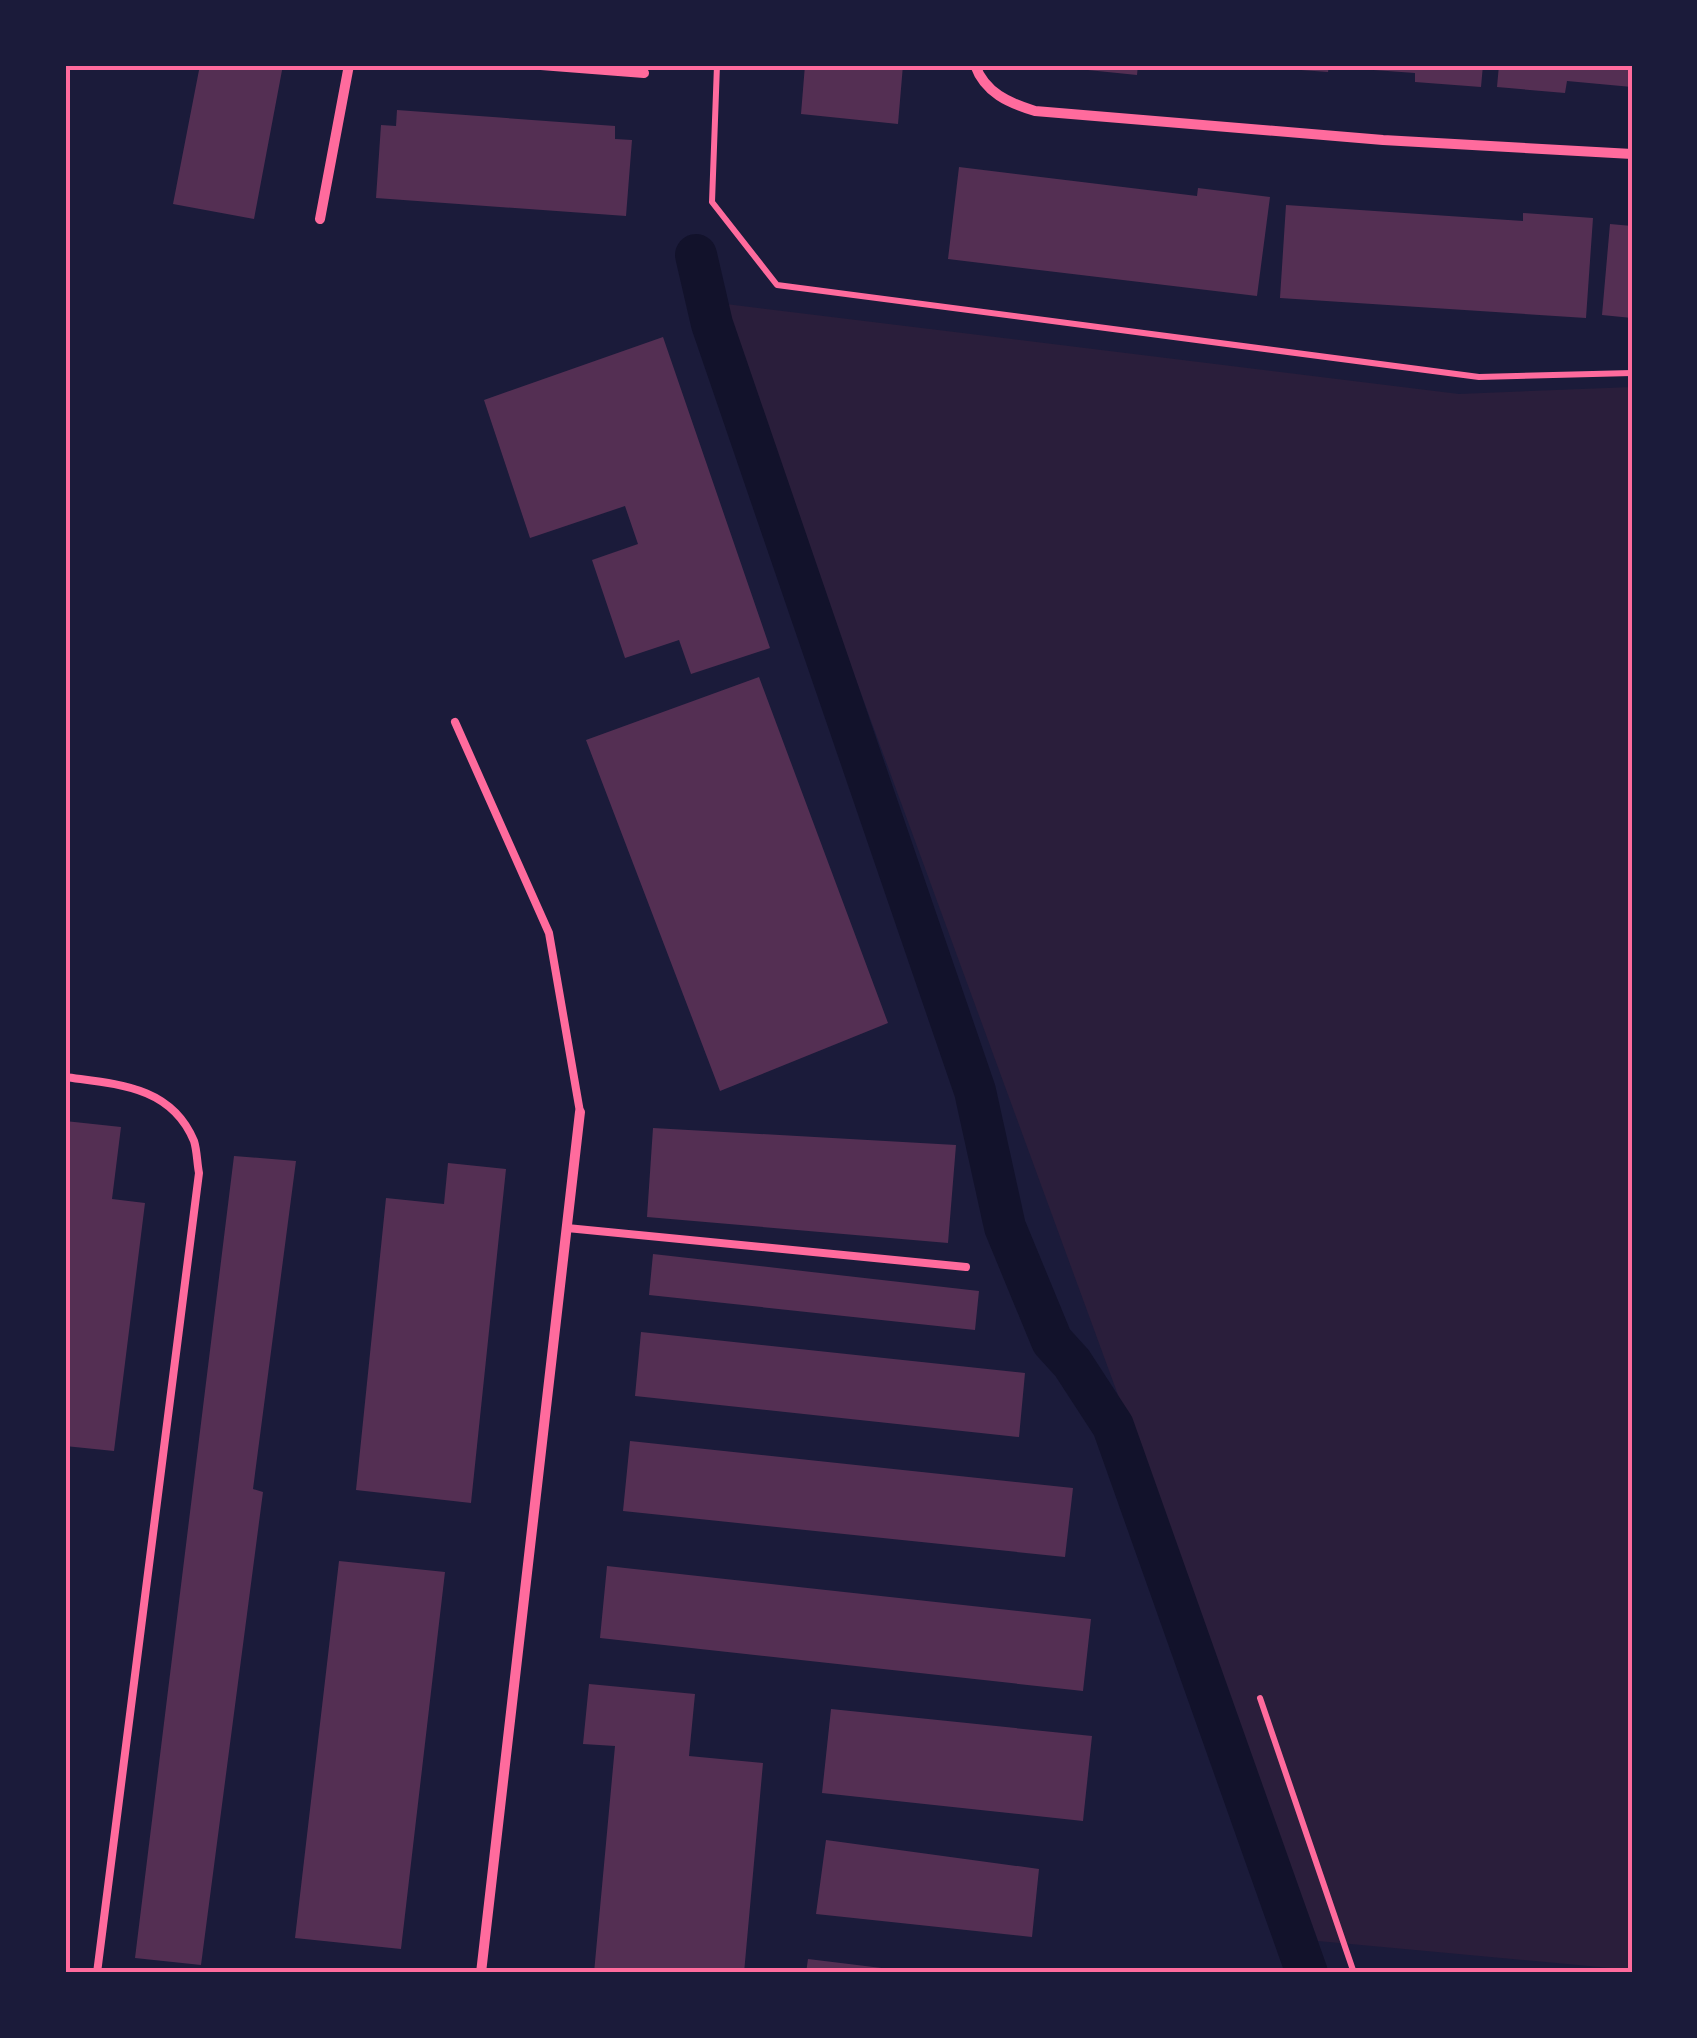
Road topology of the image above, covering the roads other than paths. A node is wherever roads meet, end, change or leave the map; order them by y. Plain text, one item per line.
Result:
1 (350, 65) edge
2 (540, 65) edge
3 (977, 71) edge
4 (644, 73) dead end
5 (1632, 154) edge
6 (320, 219) dead end
7 (455, 722) dead end
8 (65, 1078) edge
9 (580, 1112) joint
10 (567, 1228) junction
11 (966, 1267) dead end
12 (97, 1973) edge
13 (481, 1973) edge

1 - 6 street
2 - 4 street
3 - 5 street
7 - 9 lane
8 - 12 lane
9 - 10 street
10 - 11 lane
10 - 13 street

